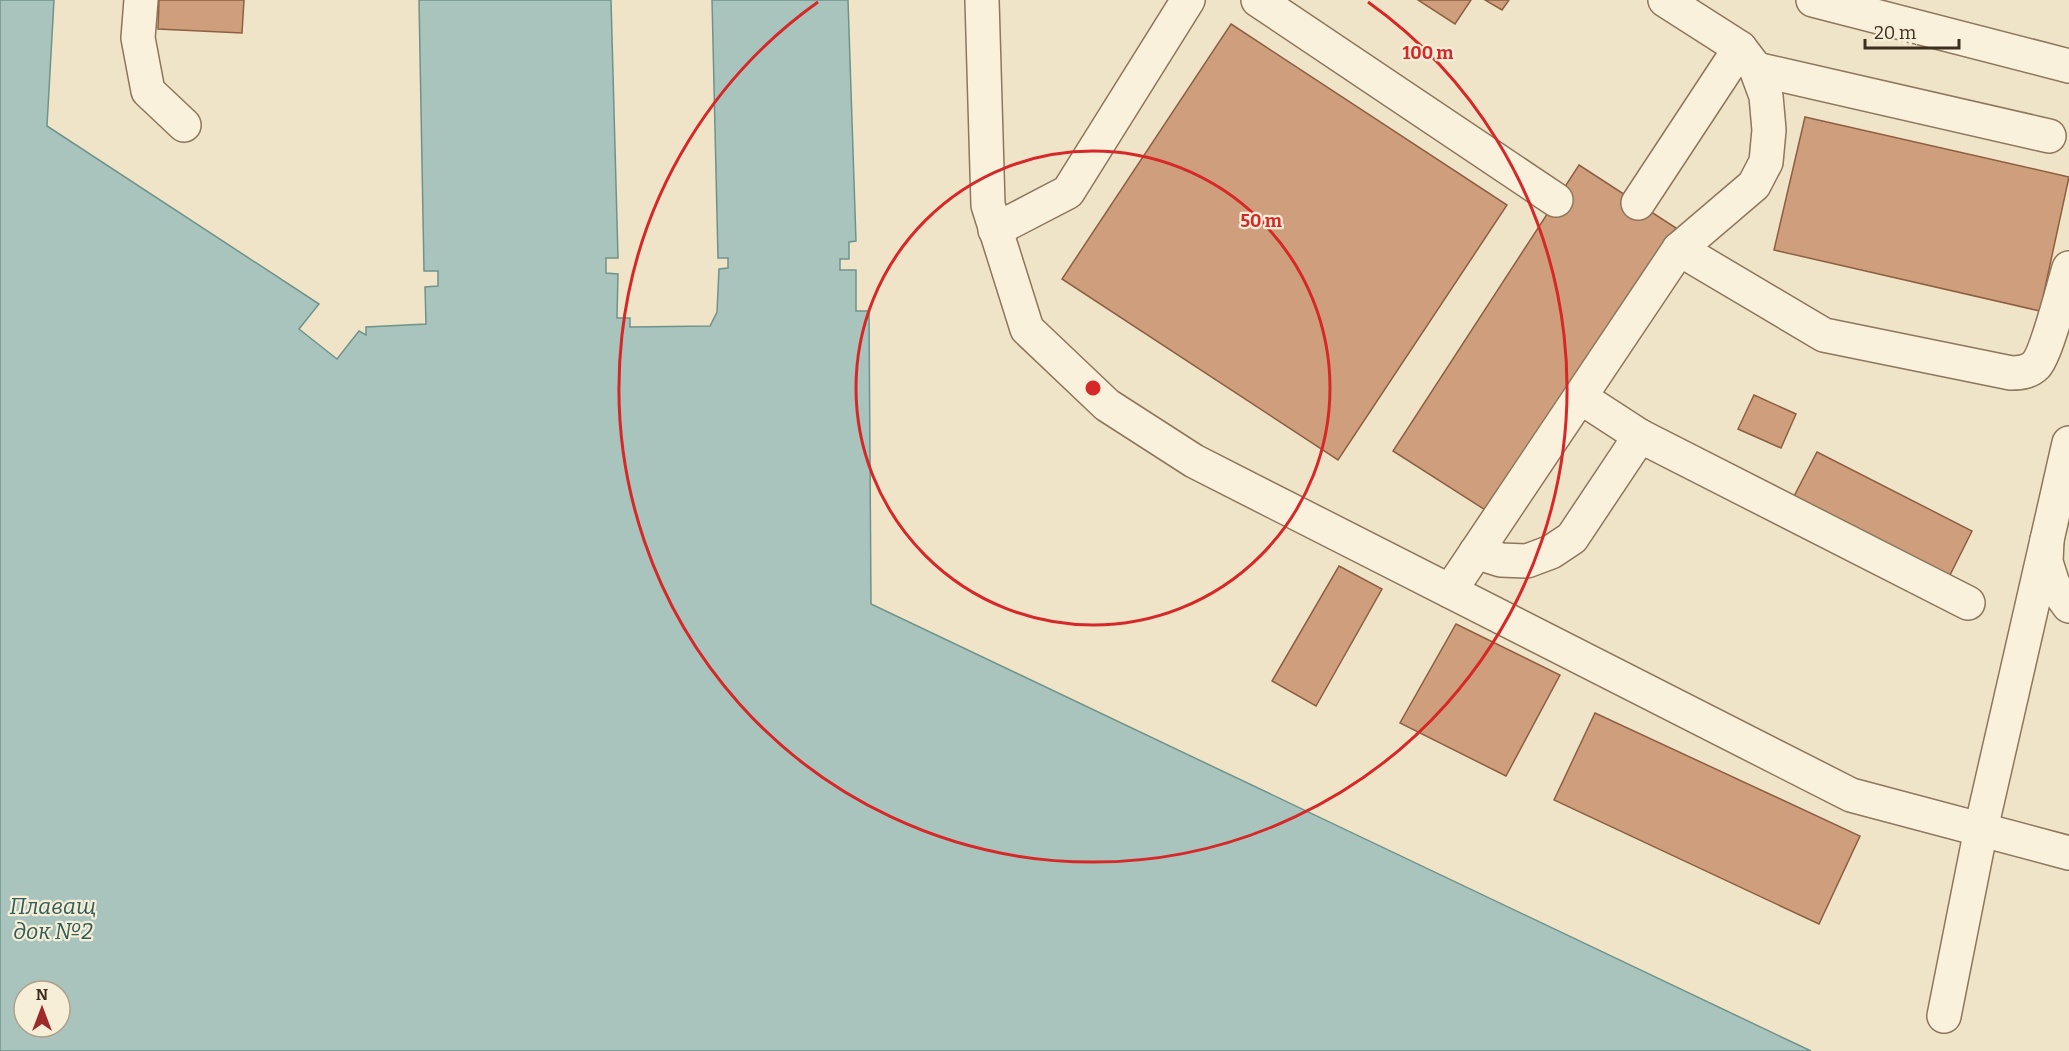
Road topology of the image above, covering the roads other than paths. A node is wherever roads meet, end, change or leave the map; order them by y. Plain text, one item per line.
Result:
1 (141, 0) edge
2 (982, 0) edge
3 (1188, 0) edge
4 (1258, 0) edge
5 (1665, 0) edge
6 (1813, 0) edge
7 (1748, 58) junction
8 (2069, 66) edge
9 (184, 125) dead end
10 (2049, 136) dead end
11 (1556, 200) dead end
12 (1638, 203) dead end
13 (995, 230) junction
14 (1679, 249) junction
15 (2069, 268) edge
16 (1580, 397) junction
17 (1640, 436) junction
18 (2069, 443) edge
19 (2047, 540) junction
20 (1476, 552) junction
21 (1450, 591) junction
22 (1968, 603) dead end
23 (2069, 606) edge
24 (1981, 829) junction
25 (2069, 853) edge
26 (1944, 1016) dead end

1 - 9 lane
2 - 13 lane
3 - 13 lane
4 - 11 lane
5 - 7 lane
6 - 8 lane
7 - 10 lane
7 - 12 lane
7 - 14 lane
13 - 21 lane
14 - 15 lane
14 - 16 lane
16 - 17 lane
16 - 20 lane
17 - 20 lane
17 - 22 lane
18 - 19 lane
19 - 23 lane
19 - 24 lane
20 - 21 lane
21 - 24 lane
24 - 25 lane
24 - 26 lane

